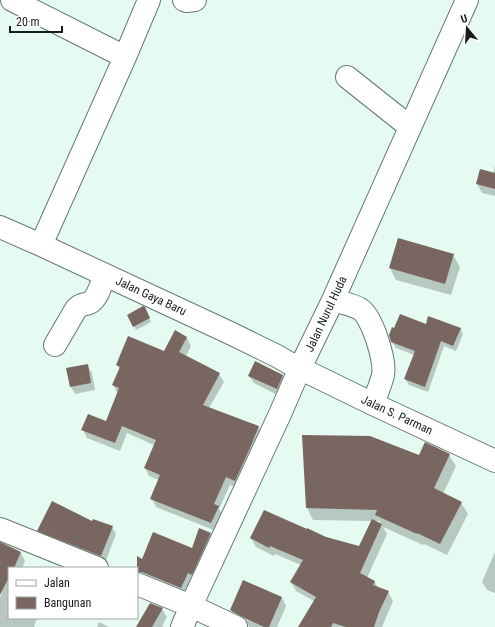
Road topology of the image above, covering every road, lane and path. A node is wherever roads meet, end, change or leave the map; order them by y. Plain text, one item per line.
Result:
1 (12, 0) edge
2 (149, 0) edge
3 (184, 0) edge
4 (195, 0) edge
5 (467, 0) edge
6 (125, 56) junction
7 (347, 77) dead end
8 (410, 127) junction
9 (0, 227) edge
10 (41, 245) junction
11 (105, 275) junction
12 (333, 300) junction
13 (55, 345) dead end
14 (289, 362) junction
15 (373, 404) junction
16 (495, 461) edge
17 (0, 529) edge
18 (95, 567) edge
19 (138, 584) edge
20 (190, 606) junction
21 (182, 627) edge
22 (236, 627) edge

1 - 6 street
2 - 6 street
3 - 4 street
5 - 8 street, Jalan Nurul Huda
6 - 10 street
7 - 8 street
8 - 12 street, Jalan Nurul Huda
9 - 10 street, Jalan Gaya Baru
10 - 11 street, Jalan Gaya Baru
11 - 13 street
11 - 14 street, Jalan Gaya Baru
12 - 14 street, Jalan Nurul Huda
12 - 15 street
14 - 15 street, Jalan S. Parman
14 - 20 street, Jalan Nurul Huda
15 - 16 street, Jalan S. Parman
17 - 18 street
19 - 20 street
20 - 21 street, Jalan Nurul Huda
20 - 22 street

